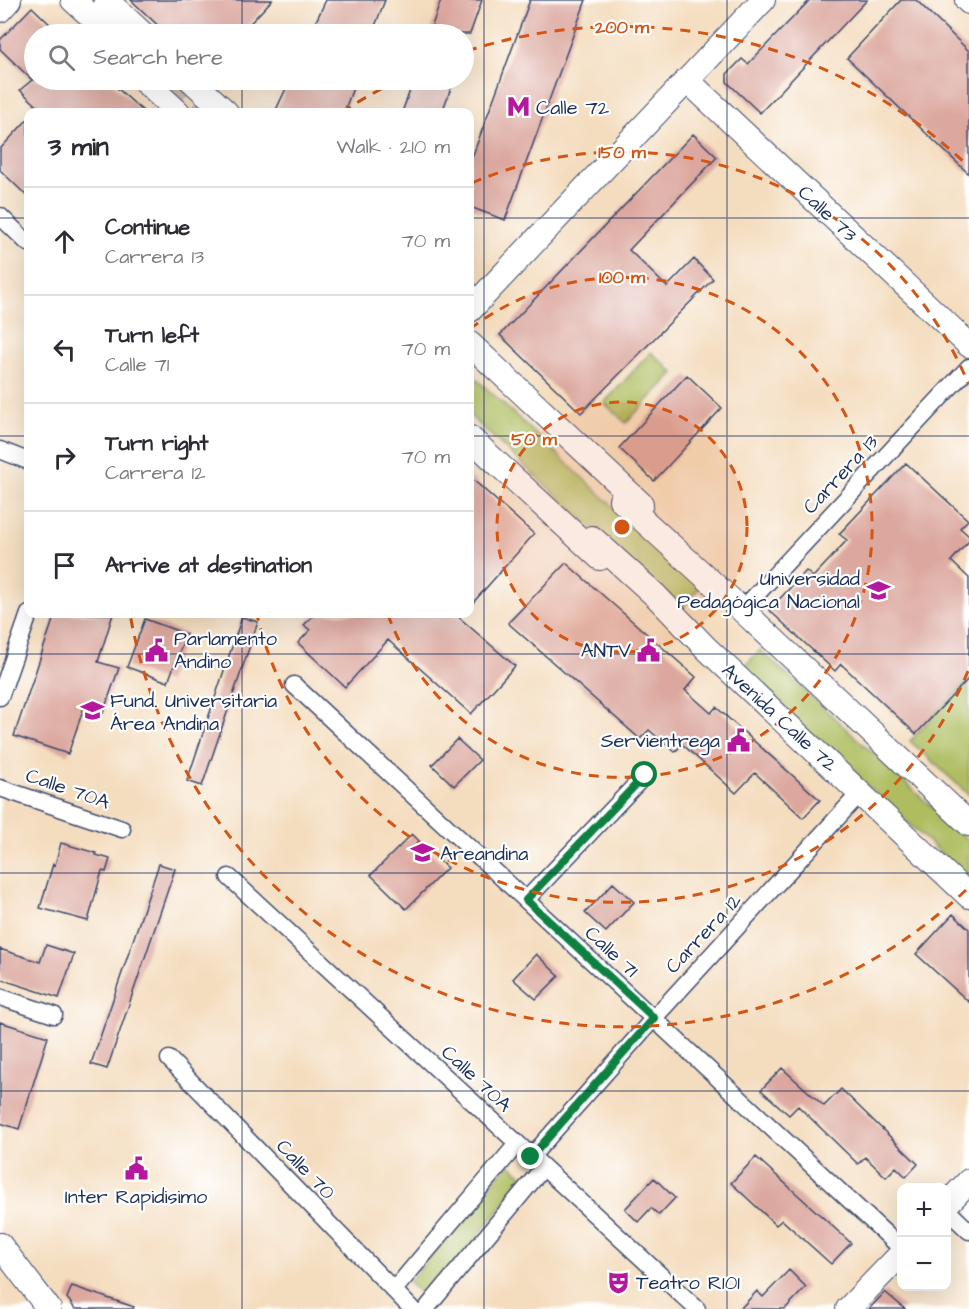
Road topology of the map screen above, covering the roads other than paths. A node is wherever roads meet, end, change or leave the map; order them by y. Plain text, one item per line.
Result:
1 (9, 0) edge
2 (62, 0) edge
3 (73, 0) edge
4 (96, 0) edge
5 (106, 0) edge
6 (763, 0) edge
7 (0, 10) edge
8 (87, 24) edge
9 (100, 24) edge
10 (121, 24) edge
11 (132, 24) edge
12 (687, 80) junction
13 (162, 90) edge
14 (202, 90) edge
15 (175, 108) edge
16 (222, 108) edge
17 (0, 216) edge
18 (24, 239) edge
19 (474, 306) edge
20 (969, 345) edge
21 (474, 348) edge
22 (969, 367) edge
23 (474, 442) edge
24 (0, 450) edge
25 (24, 459) edge
26 (621, 500) dead end
27 (592, 538) dead end
28 (742, 610) junction
29 (28, 618) edge
30 (706, 648) junction
31 (294, 685) dead end
32 (0, 697) edge
33 (645, 775) dead end
34 (0, 788) edge
35 (860, 793) junction
36 (969, 824) edge
37 (122, 829) dead end
38 (229, 878) dead end
39 (969, 896) edge
40 (526, 900) junction
41 (0, 997) edge
42 (54, 1015) dead end
43 (654, 1018) junction
44 (169, 1059) dead end
45 (517, 1144) junction
46 (537, 1163) junction
47 (969, 1181) edge
48 (951, 1201) edge
49 (951, 1212) edge
50 (969, 1231) edge
51 (0, 1245) edge
52 (897, 1246) edge
53 (897, 1256) edge
54 (394, 1290) junction
55 (33, 1299) edge
56 (49, 1309) edge
57 (412, 1309) edge
58 (426, 1309) edge
59 (697, 1309) edge
60 (848, 1309) edge

1 - 7 main road
2 - 8 main road
3 - 9 main road
4 - 10 main road
5 - 11 main road
6 - 12 main road
12 - 19 main road
12 - 20 main road, Calle 73
13 - 15 main road
14 - 16 main road
17 - 18 street
21 - 28 main road
22 - 28 street, Carrera 13
23 - 30 main road
24 - 25 street
26 - 28 main road
27 - 30 main road, Avenida Calle 72
28 - 36 main road
29 - 32 street
30 - 35 main road, Avenida Calle 72
31 - 40 street, Calle 71
33 - 40 street
34 - 37 street, Calle 70A
35 - 39 main road, Avenida Calle 72
35 - 43 street, Carrera 12
38 - 45 street, Calle 70A
40 - 43 street, Calle 71
41 - 42 street
43 - 46 street, Carrera 12
43 - 52 street, Calle 71
44 - 54 street, Calle 70
45 - 46 street, Calle 70A
45 - 54 street
46 - 58 street, Carrera 12
46 - 59 street, Calle 70A
47 - 48 main road
49 - 50 street
51 - 55 main road
53 - 60 main road
54 - 57 street, Calle 70
55 - 56 main road

